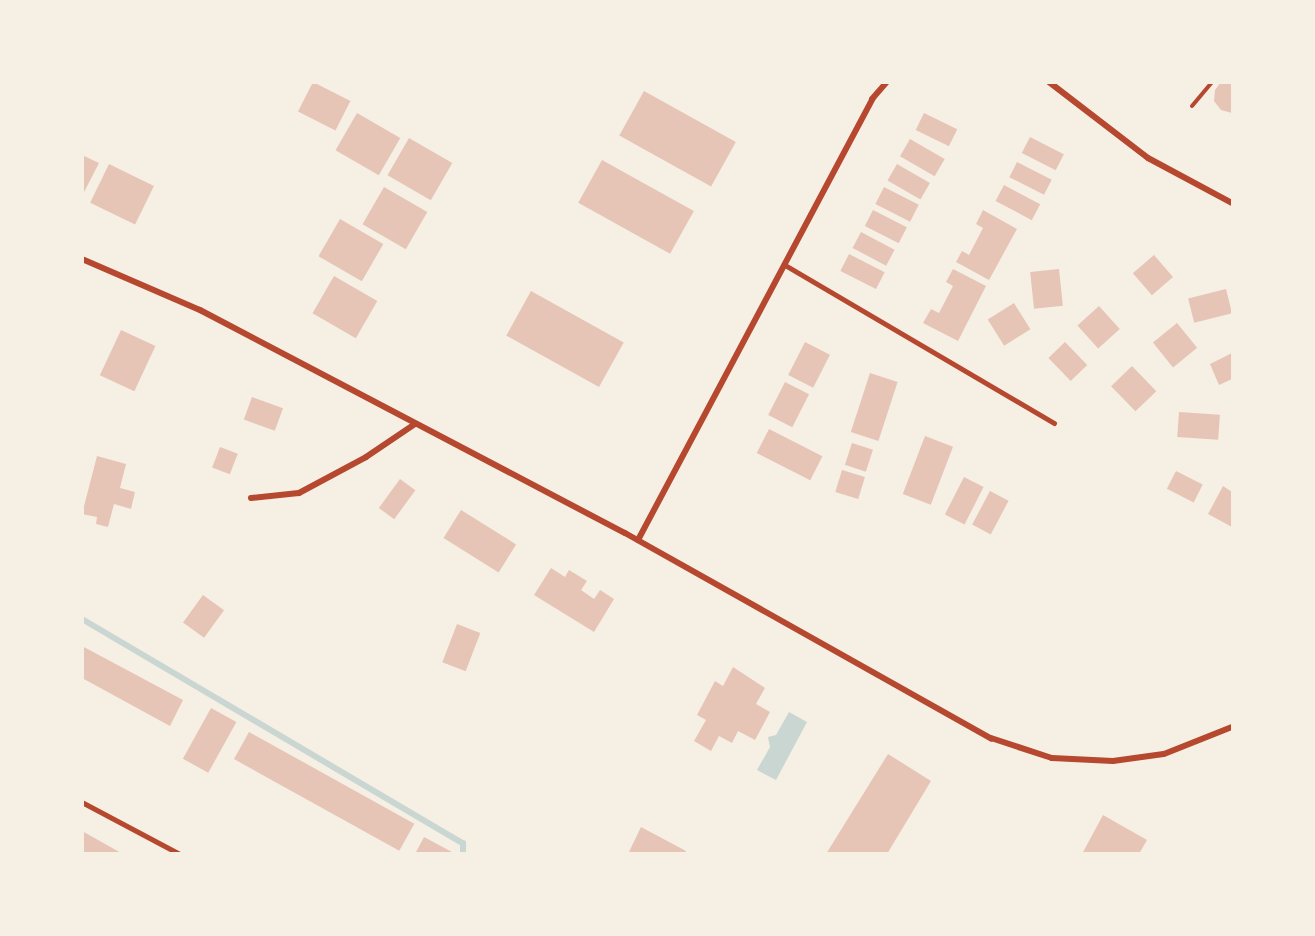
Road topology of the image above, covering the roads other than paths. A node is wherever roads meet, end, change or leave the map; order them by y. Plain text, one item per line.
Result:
1 (887, 82) edge
2 (1049, 82) edge
3 (1233, 203) edge
4 (82, 259) edge
5 (785, 265) junction
6 (1054, 423) dead end
7 (415, 424) junction
8 (251, 498) dead end
9 (638, 540) junction
10 (1233, 727) edge
11 (82, 802) edge
12 (180, 854) edge

1 - 5 street
2 - 3 street
4 - 7 street
5 - 6 lane
5 - 9 street
7 - 8 street
7 - 9 street
9 - 10 street
11 - 12 lane

